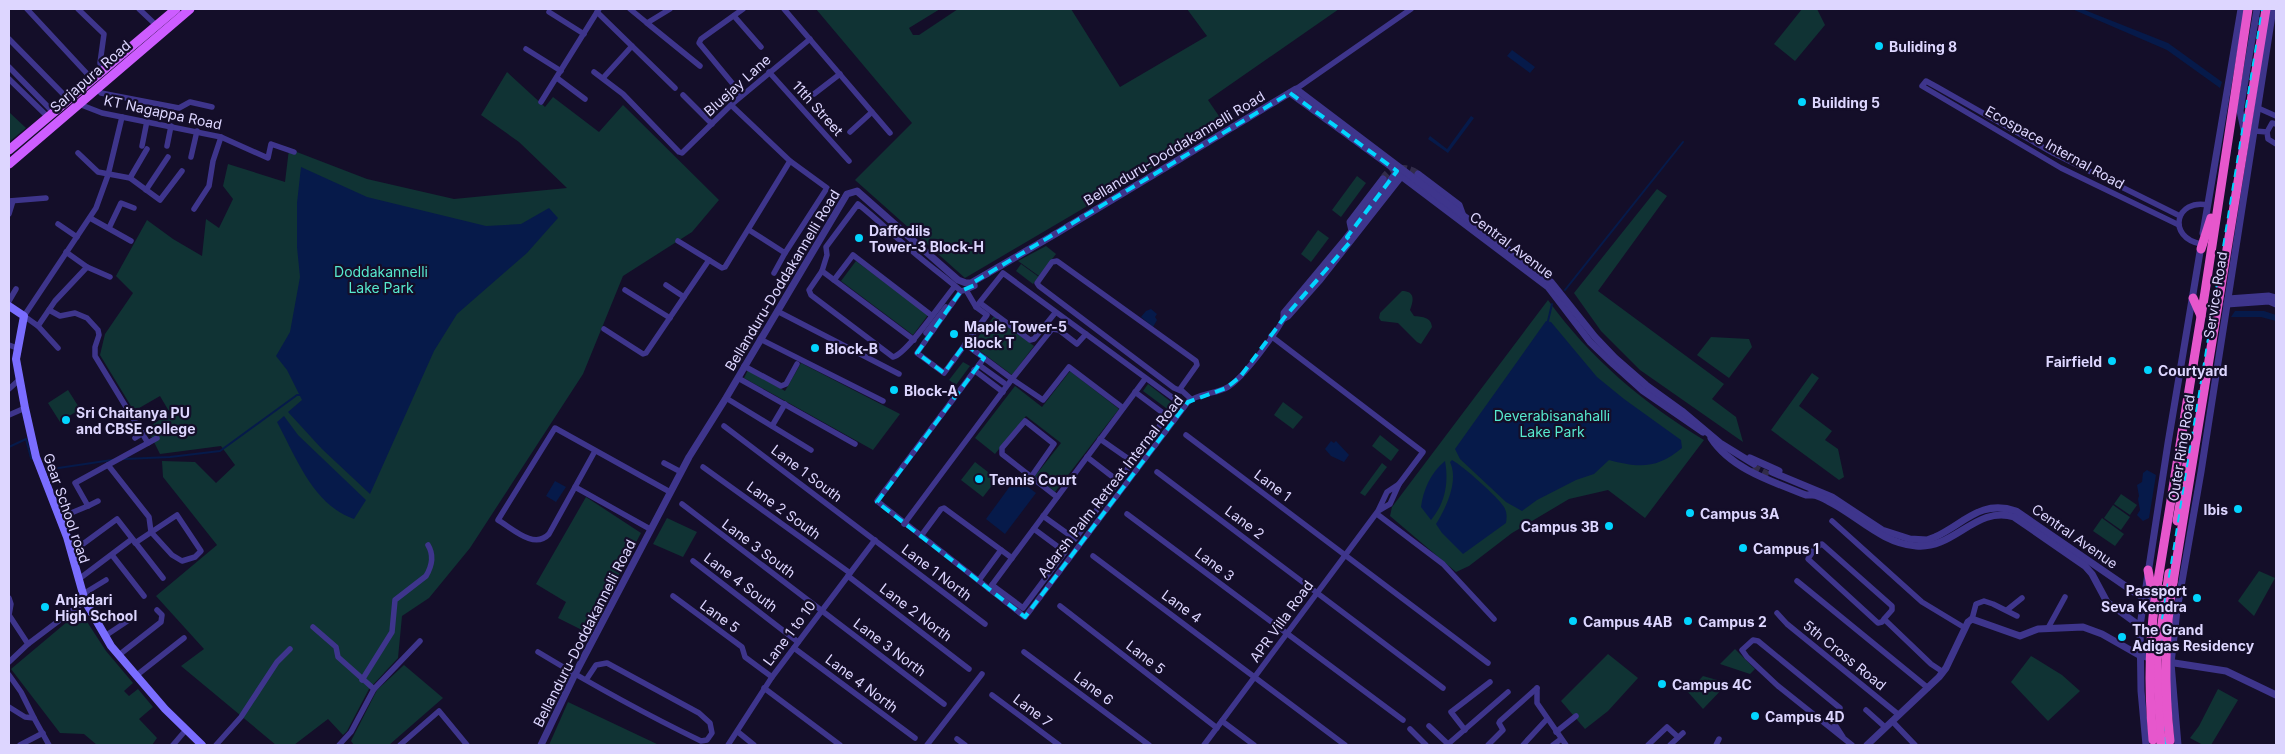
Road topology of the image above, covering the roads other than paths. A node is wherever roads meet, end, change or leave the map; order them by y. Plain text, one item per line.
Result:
1 (27, 9) edge
2 (78, 9) edge
3 (140, 9) edge
4 (176, 9) edge
5 (190, 9) edge
6 (630, 9) edge
7 (670, 9) edge
8 (743, 9) edge
9 (784, 9) edge
10 (1412, 9) edge
11 (2241, 9) edge
12 (2248, 9) edge
13 (2256, 9) edge
14 (2266, 9) edge
15 (2273, 9) edge
16 (598, 11) edge
17 (549, 12) dead end
18 (734, 16) junction
19 (647, 23) junction
20 (156, 25) junction
21 (584, 34) junction
22 (9, 39) edge
23 (810, 40) junction
24 (632, 46) junction
25 (761, 47) dead end
26 (526, 49) dead end
27 (700, 66) dead end
28 (9, 67) edge
29 (102, 70) junction
30 (560, 71) junction
31 (594, 72) dead end
32 (769, 72) junction
33 (840, 74) junction
34 (557, 78) junction
35 (603, 78) junction
36 (9, 79) edge
37 (92, 79) junction
38 (1924, 84) dead end
39 (97, 88) junction
40 (676, 88) dead end
41 (1935, 89) junction
42 (1293, 91) junction
43 (814, 94) dead end
44 (683, 95) dead end
45 (742, 95) junction
46 (1954, 95) junction
47 (68, 99) junction
48 (585, 99) dead end
49 (80, 102) junction
50 (541, 102) dead end
51 (1950, 102) junction
52 (731, 105) junction
53 (212, 107) dead end
54 (2258, 108) junction
55 (872, 112) junction
56 (50, 115) junction
57 (2276, 116) edge
58 (122, 117) junction
59 (147, 121) junction
60 (1999, 122) junction
61 (712, 124) junction
62 (2276, 124) edge
63 (171, 126) junction
64 (1994, 130) junction
65 (2255, 131) junction
66 (196, 132) junction
67 (850, 132) dead end
68 (2267, 132) junction
69 (890, 133) dead end
70 (221, 137) junction
71 (2246, 137) junction
72 (2276, 144) edge
73 (167, 146) dead end
74 (9, 150) edge
75 (78, 152) dead end
76 (294, 152) dead end
77 (2053, 153) junction
78 (168, 157) dead end
79 (191, 157) dead end
80 (790, 161) junction
81 (849, 161) dead end
82 (2048, 161) junction
83 (9, 164) edge
84 (182, 170) dead end
85 (2219, 170) junction
86 (1401, 171) junction
87 (1418, 174) tunnel mouth
88 (108, 175) junction
89 (130, 178) junction
90 (1383, 179) tunnel mouth
91 (146, 190) junction
92 (46, 198) dead end
93 (11, 201) edge
94 (2209, 206) junction
95 (134, 208) dead end
96 (194, 209) dead end
97 (9, 214) edge
98 (1463, 216) junction
99 (2180, 216) junction
100 (90, 218) junction
101 (58, 224) dead end
102 (2179, 225) junction
103 (109, 228) junction
104 (749, 230) junction
105 (1352, 231) junction
106 (77, 237) junction
107 (1349, 239) junction
108 (2233, 239) junction
109 (132, 240) dead end
110 (678, 241) dead end
111 (2199, 245) junction
112 (66, 252) junction
113 (786, 253) junction
114 (709, 260) junction
115 (87, 267) junction
116 (822, 271) junction
117 (774, 273) dead end
118 (110, 277) dead end
119 (834, 280) junction
120 (974, 282) junction
121 (666, 285) dead end
122 (955, 286) junction
123 (16, 289) dead end
124 (625, 290) dead end
125 (964, 291) junction
126 (684, 297) junction
127 (2193, 298) junction
128 (2276, 298) edge
129 (9, 301) edge
130 (2227, 302) junction
131 (2276, 304) edge
132 (978, 305) junction
133 (9, 306) edge
134 (949, 309) junction
135 (49, 310) junction
136 (778, 311) junction
137 (1055, 313) junction
138 (931, 315) junction
139 (24, 316) junction
140 (2201, 316) junction
141 (670, 318) junction
142 (1284, 318) joint
143 (38, 326) junction
144 (2213, 328) junction
145 (604, 329) dead end
146 (926, 333) dead end
147 (1086, 334) junction
148 (1271, 336) junction
149 (760, 339) junction
150 (914, 340) junction
151 (965, 344) junction
152 (13, 346) edge
153 (58, 348) dead end
154 (984, 358) junction
155 (797, 364) dead end
156 (979, 365) junction
157 (744, 366) junction
158 (974, 370) junction
159 (899, 374) dead end
160 (738, 378) junction
161 (20, 379) junction
162 (1012, 379) junction
163 (1145, 379) junction
164 (1004, 383) dead end
165 (9, 389) edge
166 (1181, 391) junction
167 (1003, 392) junction
168 (1135, 392) junction
169 (726, 398) junction
170 (1191, 399) junction
171 (883, 401) dead end
172 (785, 404) junction
173 (1184, 406) junction
174 (25, 408) junction
175 (1123, 408) junction
176 (9, 415) edge
177 (724, 426) dead end
178 (772, 426) junction
179 (143, 433) junction
180 (1186, 435) dead end
181 (1712, 436) junction
182 (135, 438) dead end
183 (157, 438) dead end
184 (1100, 439) junction
185 (148, 443) junction
186 (855, 444) dead end
187 (811, 450) dead end
188 (595, 451) junction
189 (1087, 457) junction
190 (1133, 462) junction
191 (664, 463) dead end
192 (108, 465) junction
193 (703, 466) dead end
194 (1754, 466) tunnel mouth
195 (681, 472) junction
196 (1157, 472) dead end
197 (1772, 474) tunnel mouth
198 (1031, 477) junction
199 (1118, 481) junction
200 (575, 487) junction
201 (670, 492) junction
202 (1816, 493) junction
203 (1057, 497) junction
204 (98, 501) dead end
205 (682, 504) dead end
206 (88, 506) junction
207 (1378, 512) junction
208 (1127, 514) dead end
209 (1043, 516) junction
210 (60, 518) junction
211 (1832, 521) dead end
212 (904, 524) junction
213 (650, 529) junction
214 (1034, 529) junction
215 (151, 532) junction
216 (920, 536) junction
217 (874, 540) junction
218 (133, 541) junction
219 (428, 545) dead end
220 (71, 550) junction
221 (1001, 550) junction
222 (112, 555) junction
223 (1346, 555) junction
224 (1093, 556) dead end
225 (1012, 558) junction
226 (693, 561) dead end
227 (2148, 570) junction
228 (849, 574) junction
229 (163, 578) dead end
230 (79, 579) junction
231 (106, 580) dead end
232 (979, 580) junction
233 (1797, 580) dead end
234 (2177, 583) junction
235 (991, 587) junction
236 (2166, 591) junction
237 (1317, 592) junction
238 (144, 596) dead end
239 (673, 596) dead end
240 (2065, 597) dead end
241 (9, 598) edge
242 (84, 598) junction
243 (2022, 598) dead end
244 (2143, 598) junction
245 (1060, 606) dead end
246 (2163, 608) junction
247 (157, 610) dead end
248 (2006, 610) junction
249 (2177, 610) junction
250 (821, 611) junction
251 (1777, 613) dead end
252 (2017, 616) dead end
253 (1494, 619) dead end
254 (1884, 619) junction
255 (1972, 619) junction
256 (129, 620) dead end
257 (11, 624) edge
258 (985, 624) dead end
259 (2140, 626) junction
260 (313, 627) dead end
261 (1965, 628) junction
262 (2048, 628) junction
263 (1288, 634) junction
264 (105, 636) junction
265 (184, 638) dead end
266 (420, 641) dead end
267 (798, 642) junction
268 (28, 644) junction
269 (794, 648) junction
270 (290, 650) dead end
271 (538, 652) dead end
272 (1024, 652) dead end
273 (119, 654) junction
274 (2139, 655) junction
275 (2157, 660) junction
276 (9, 662) edge
277 (1488, 663) dead end
278 (2172, 663) junction
279 (970, 669) dead end
280 (1943, 672) junction
281 (575, 674) junction
282 (982, 674) dead end
283 (137, 675) junction
284 (9, 676) edge
285 (1256, 676) junction
286 (772, 677) junction
287 (362, 680) junction
288 (586, 680) junction
289 (1490, 682) dead end
290 (764, 688) junction
291 (1443, 688) dead end
292 (1928, 688) junction
293 (374, 689) junction
294 (1508, 692) dead end
295 (992, 695) dead end
296 (2276, 695) edge
297 (944, 704) dead end
298 (9, 707) edge
299 (1866, 710) dead end
300 (1899, 715) junction
301 (1576, 716) dead end
302 (34, 718) junction
303 (1547, 719) junction
304 (2175, 719) junction
305 (1403, 720) dead end
306 (1222, 721) junction
307 (1892, 721) junction
308 (2159, 721) junction
309 (2144, 723) junction
310 (1429, 726) dead end
311 (1885, 727) junction
312 (1217, 728) junction
313 (1410, 729) dead end
314 (1465, 730) junction
315 (1836, 730) junction
316 (185, 731) junction
317 (738, 732) junction
318 (1556, 732) junction
319 (43, 733) junction
320 (914, 738) dead end
321 (957, 739) dead end
322 (1561, 739) junction
323 (1719, 739) dead end
324 (2162, 744) edge
325 (20, 745) edge
326 (49, 745) edge
327 (173, 745) edge
328 (202, 745) edge
329 (216, 745) edge
330 (339, 745) edge
331 (400, 745) edge
332 (467, 745) edge
333 (542, 745) edge
334 (728, 745) edge
335 (754, 745) edge
336 (840, 745) edge
337 (927, 745) edge
338 (965, 745) edge
339 (1059, 745) edge
340 (1149, 745) edge
341 (1204, 745) edge
342 (1254, 745) edge
343 (1345, 745) edge
344 (1426, 745) edge
345 (1447, 745) edge
346 (1488, 745) edge
347 (1523, 745) edge
348 (1554, 745) edge
349 (1566, 745) edge
350 (1648, 745) edge
351 (1670, 745) edge
352 (1716, 745) edge
353 (1852, 745) edge
354 (1867, 745) edge
355 (1915, 745) edge

1 - 37 street
2 - 29 street
3 - 20 street
4 - 20 main road, Sarjapura Road
5 - 39 main road, Sarjapura Road
6 - 19 street
7 - 19 street
8 - 18 street
9 - 23 street
10 - 42 street
11 - 85 street
12 - 85 highway, Outer Ring Road
13 - 71 street
14 - 71 highway, Outer Ring Road
15 - 54 street, Service Road
16 - 21 street
16 - 24 street
17 - 21 street
18 - 25 street
18 - 45 street
19 - 27 street
20 - 29 main road, Sarjapura Road
21 - 30 street
22 - 47 street
23 - 32 street, Bluejay Lane
23 - 33 street
24 - 35 street
24 - 40 street
26 - 30 street
28 - 56 street
29 - 37 main road, Sarjapura Road
30 - 34 street
31 - 35 street
32 - 45 street, Bluejay Lane
32 - 81 street, 11th Street
33 - 43 street
33 - 55 street
34 - 48 street
34 - 50 street
35 - 61 street, Bluejay Lane
36 - 56 street
37 - 47 main road, Sarjapura Road
38 - 41 street, Ecospace Internal Road
39 - 49 main road, Sarjapura Road
39 - 53 street
41 - 46 street, Ecospace Internal Road
41 - 51 street, Ecospace Internal Road
42 - 86 street, Central Avenue
42 - 120 street, Bellanduru-Doddakannelli Road
44 - 61 street
45 - 52 street, Bluejay Lane
46 - 51 street
46 - 60 street, Ecospace Internal Road
47 - 56 main road, Sarjapura Road
49 - 58 street, KT Nagappa Road
49 - 83 main road, Sarjapura Road
51 - 64 street, Ecospace Internal Road
52 - 61 street, Bluejay Lane
52 - 80 street
54 - 57 street
54 - 65 street, Service Road
55 - 67 street
55 - 69 street
56 - 74 main road, Sarjapura Road
58 - 59 street, KT Nagappa Road
58 - 88 street
59 - 63 street, KT Nagappa Road
59 - 89 street
60 - 64 street
60 - 77 street, Ecospace Internal Road
62 - 68 street
63 - 66 street, KT Nagappa Road
63 - 73 street
64 - 82 street, Ecospace Internal Road
65 - 68 street
65 - 108 street, Service Road
66 - 70 street, KT Nagappa Road
66 - 79 street
68 - 72 street
70 - 76 street, KT Nagappa Road
70 - 96 street
71 - 108 highway, Outer Ring Road
75 - 88 street
77 - 82 street
77 - 99 street, Ecospace Internal Road
78 - 91 street
80 - 104 street
80 - 113 street
82 - 102 street, Ecospace Internal Road
84 - 91 street
85 - 94 highway, Outer Ring Road
86 - 98 street, Central Avenue
86 - 105 street, Adarsh Palm Retreat Internal Road
86 - 107 street, Adarsh Palm Retreat Internal Road
86 - 181 street, Central Avenue
87 - 98 street
88 - 89 street
88 - 100 street
89 - 91 street
90 - 105 street
92 - 93 street
93 - 97 street
94 - 99 street
94 - 111 highway
94 - 140 highway, Outer Ring Road
95 - 103 street
98 - 181 street, Central Avenue
99 - 102 street
100 - 103 street
100 - 106 street
101 - 106 street
102 - 111 street, Ecospace Internal Road
103 - 109 street
104 - 113 street
104 - 114 street
105 - 107 street, Adarsh Palm Retreat Internal Road
106 - 112 street
107 - 142 street, Adarsh Palm Retreat Internal Road
108 - 130 street, Service Road
108 - 144 highway, Outer Ring Road
110 - 114 street
111 - 127 street
112 - 115 street
112 - 139 street
113 - 117 street
114 - 126 street
115 - 118 street
115 - 135 street
116 - 119 street
116 - 122 street
116 - 150 street
119 - 138 street
119 - 150 street
120 - 125 street
120 - 136 street, Bellanduru-Doddakannelli Road
121 - 126 street
122 - 125 street
122 - 138 street
123 - 129 street
124 - 141 street
125 - 132 street
125 - 134 street
126 - 141 street
127 - 140 highway
127 - 227 street
128 - 130 street
130 - 131 street
130 - 234 street, Service Road
132 - 137 street
132 - 137 street
132 - 151 street
133 - 139 main road
134 - 146 street
134 - 151 street
135 - 143 street
135 - 179 street
136 - 149 street, Bellanduru-Doddakannelli Road
136 - 159 street
137 - 147 street
138 - 150 street
139 - 143 street
139 - 152 main road, Gear School road
140 - 324 highway, Outer Ring Road, bridge
141 - 145 street
142 - 148 street, Adarsh Palm Retreat Internal Road
143 - 153 street
144 - 234 highway, Outer Ring Road
144 - 236 highway
147 - 162 street
147 - 163 street
148 - 170 street, Adarsh Palm Retreat Internal Road
148 - 207 street, APR Villa Road
149 - 157 street, Bellanduru-Doddakannelli Road
149 - 171 street
151 - 154 street
152 - 161 main road, Gear School road
154 - 156 street
154 - 162 street
155 - 157 street
156 - 158 street
156 - 164 street
157 - 160 street, Bellanduru-Doddakannelli Road
158 - 167 street
158 - 212 street
160 - 169 street, Bellanduru-Doddakannelli Road
160 - 172 street
161 - 165 street
161 - 174 main road, Gear School road
162 - 167 street
162 - 175 street
163 - 168 street
163 - 173 street
166 - 166 street
166 - 170 street
167 - 212 street
168 - 175 street
168 - 190 street
169 - 178 street
169 - 195 street, Bellanduru-Doddakannelli Road
170 - 173 street, Adarsh Palm Retreat Internal Road
172 - 178 street
172 - 186 street
173 - 235 street, Adarsh Palm Retreat Internal Road
174 - 176 street
174 - 210 main road, Gear School road
175 - 184 street
177 - 217 street, Lane 1 South
178 - 187 street
179 - 182 street
179 - 185 street
180 - 223 street, Lane 1
181 - 194 street, Central Avenue
181 - 202 street
181 - 202 street
183 - 185 street
184 - 189 street
184 - 190 street
185 - 192 street
188 - 200 street
188 - 200 street
188 - 201 street
189 - 199 street
189 - 203 street
190 - 199 street
191 - 195 street
192 - 206 street
192 - 215 street
193 - 228 street, Lane 2 South
195 - 201 street, Bellanduru-Doddakannelli Road
196 - 237 street, Lane 2
197 - 202 street, Central Avenue
198 - 198 street
198 - 203 street
199 - 209 street
200 - 213 street
201 - 213 street, Bellanduru-Doddakannelli Road
202 - 244 street, Central Avenue
202 - 259 street, Central Avenue
203 - 209 street
204 - 206 street
205 - 250 street, Lane 3 South
206 - 210 street
207 - 223 street, APR Villa Road
207 - 253 street
208 - 263 street, Lane 3
209 - 214 street
210 - 220 main road, Gear School road
211 - 261 street
212 - 216 street
213 - 281 street, Bellanduru-Doddakannelli Road
214 - 225 street
214 - 235 street
215 - 215 street
215 - 218 street
216 - 221 street
216 - 232 street
217 - 228 street, Lane 1 to 10
217 - 258 street, Lane 1 North
218 - 220 street
218 - 222 street
218 - 229 street
219 - 287 street
220 - 230 main road, Gear School road
221 - 225 street
221 - 232 street
222 - 230 street
222 - 238 street
223 - 237 street, APR Villa Road
223 - 277 street
224 - 285 street, Lane 4
225 - 235 street
226 - 267 street, Lane 4 South
227 - 236 highway
227 - 244 street
228 - 250 street, Lane 1 to 10
228 - 279 street, Lane 2 North
230 - 242 main road, Gear School road
231 - 242 street
232 - 235 street
233 - 292 street
234 - 249 street, Service Road
234 - 324 highway, Outer Ring Road, bridge
236 - 246 highway
237 - 263 street, APR Villa Road
237 - 291 street
239 - 286 street, Lane 5
240 - 262 street
241 - 257 street
242 - 264 main road, Gear School road
242 - 268 street
243 - 248 street
244 - 246 street, Central Avenue
244 - 259 street
245 - 312 street, Lane 5
246 - 249 street, Central Avenue
246 - 275 highway
247 - 273 street
248 - 252 street
248 - 255 street
249 - 278 street, Service Road
250 - 267 street, Lane 1 to 10
250 - 297 street, Lane 3 North
251 - 300 street, 5th Cross Road
254 - 254 street
254 - 280 street
255 - 261 street
255 - 262 street
256 - 264 street
257 - 268 street
259 - 274 street
260 - 287 street
261 - 280 street
262 - 274 street
263 - 285 street, APR Villa Road
263 - 305 street
264 - 273 main road, Gear School road
265 - 283 street
266 - 293 street
267 - 269 street, Lane 1 to 10
268 - 276 street
269 - 286 street, Lane 1 to 10
269 - 320 street, Lane 4 North
270 - 329 street
271 - 281 street
272 - 340 street, Lane 6
273 - 283 main road, Gear School road
274 - 275 street
274 - 309 street
275 - 278 street
275 - 308 highway
278 - 296 street
278 - 304 street, Service Road
280 - 292 street
281 - 288 street
281 - 333 street, Bellanduru-Doddakannelli Road
282 - 337 street
283 - 316 main road, Gear School road
284 - 302 street
285 - 306 street, APR Villa Road
285 - 343 street
286 - 290 street, Lane 1 to 10
287 - 293 street
288 - 288 street
289 - 314 street
290 - 317 street, Lane 1 to 10
290 - 336 street
292 - 300 street
293 - 330 street
294 - 314 street
295 - 339 street, Lane 7
298 - 302 street
299 - 311 street
300 - 307 street
301 - 318 street
302 - 319 street
303 - 318 street
303 - 346 street
303 - 347 street
304 - 308 street
304 - 324 street, Service Road
306 - 312 street, APR Villa Road
306 - 342 street
307 - 311 street
307 - 355 street
308 - 309 street
308 - 324 highway
309 - 324 street
310 - 345 street
311 - 354 street
312 - 341 street, APR Villa Road
313 - 344 street
314 - 345 street
315 - 315 street
315 - 353 street
316 - 327 street
316 - 328 main road, Gear School road
317 - 334 street, Lane 1 to 10
317 - 335 street
318 - 322 street
319 - 325 street
319 - 326 street
321 - 338 street
322 - 348 street
322 - 349 street
323 - 352 street
331 - 332 street
350 - 351 street

